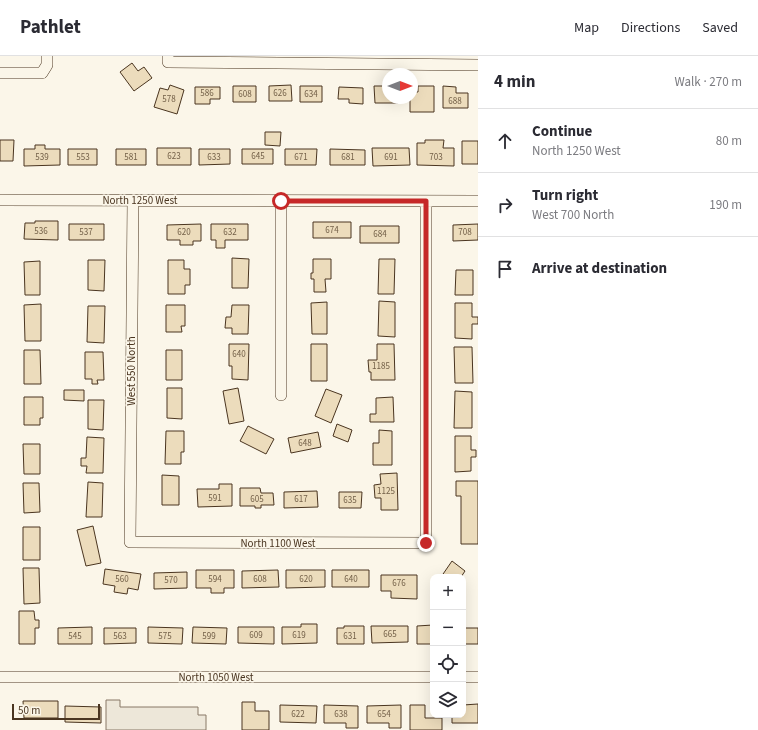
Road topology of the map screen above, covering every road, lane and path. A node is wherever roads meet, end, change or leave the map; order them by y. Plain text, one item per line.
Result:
1 (47, 56) edge
2 (168, 59) edge
3 (478, 65) edge
4 (0, 73) edge
5 (0, 200) edge
6 (133, 200) junction
7 (281, 201) junction
8 (426, 201) junction
9 (478, 201) edge
10 (281, 395) dead end
11 (130, 542) joint
12 (0, 677) edge
13 (430, 677) edge
14 (466, 677) edge
15 (478, 677) edge

1 - 4 street
2 - 3 street
5 - 6 street, North 1250 West
6 - 7 street, North 1250 West
6 - 11 street, West 550 North
7 - 8 street, North 1250 West
7 - 10 street
8 - 9 street, North 1250 West
8 - 11 street, North 1100 West
12 - 13 street, North 1050 West
14 - 15 street

